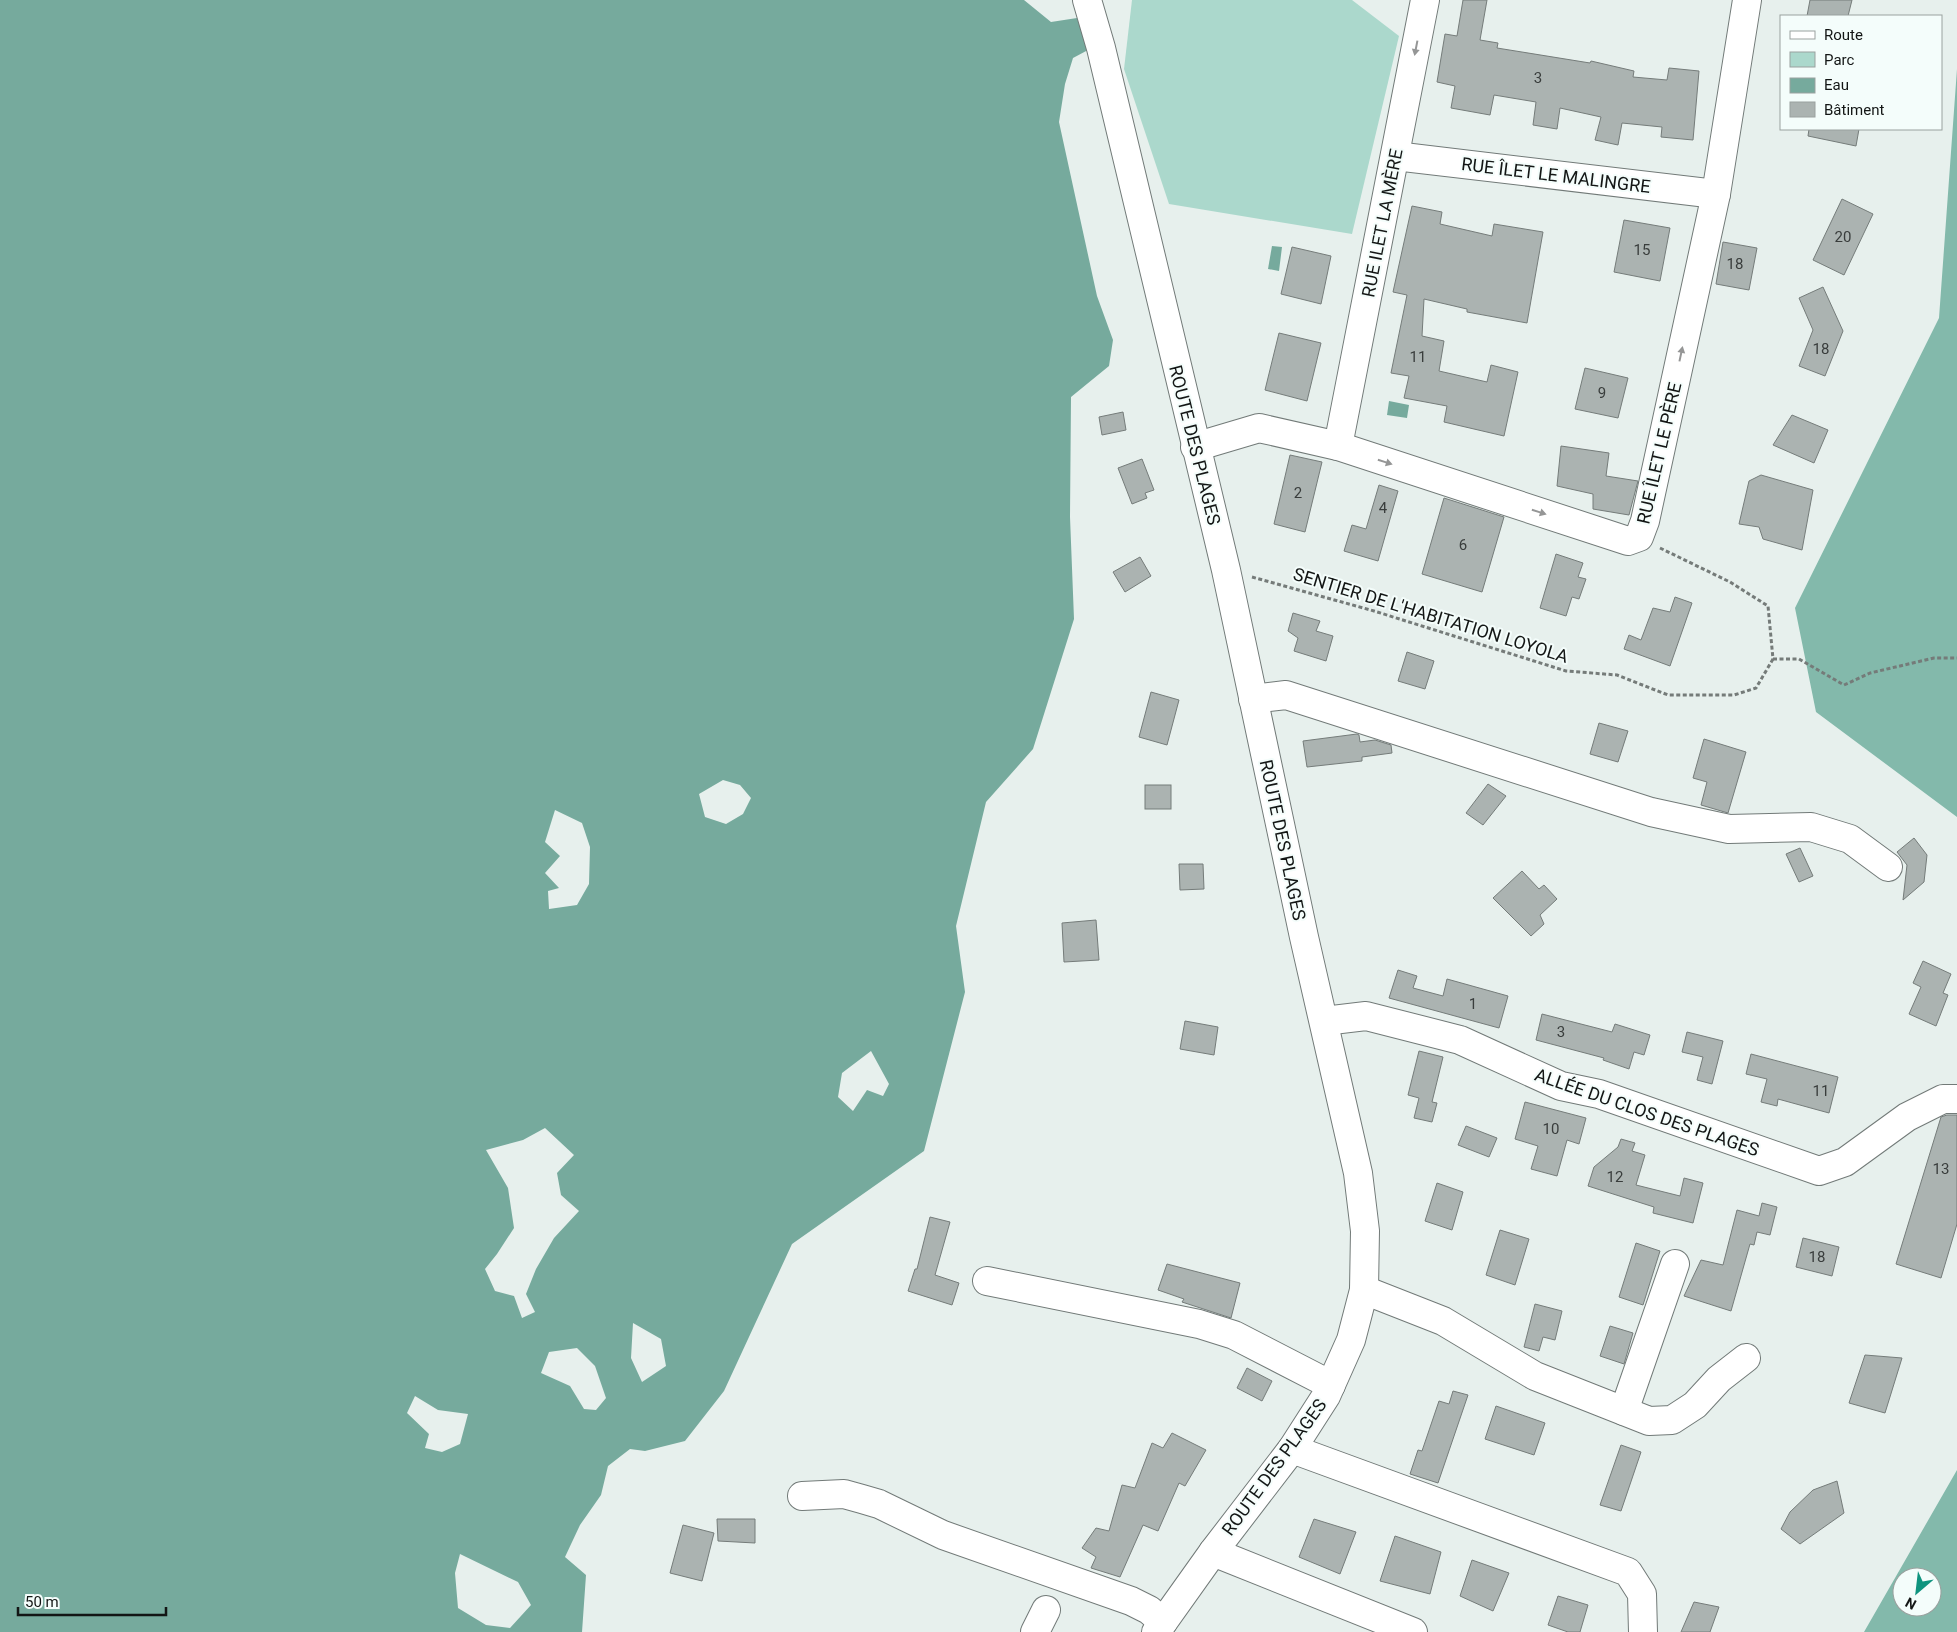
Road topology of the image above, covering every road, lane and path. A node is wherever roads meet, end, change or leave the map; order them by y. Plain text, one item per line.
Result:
1 (1087, 0) edge
2 (1425, 0) edge
3 (1747, 0) edge
4 (1395, 156) junction
5 (1716, 194) junction
6 (1338, 446) junction
7 (1195, 447) junction
8 (1638, 537) junction
9 (1226, 570) junction
10 (1957, 658) edge
11 (1773, 659) junction
12 (1253, 699) junction
13 (1888, 866) dead end
14 (1324, 1022) junction
15 (1957, 1099) edge
16 (1675, 1264) dead end
17 (987, 1281) dead end
18 (1364, 1290) junction
19 (1746, 1358) dead end
20 (1331, 1385) junction
21 (1624, 1411) junction
22 (1292, 1449) junction
23 (802, 1496) dead end
24 (1213, 1552) junction
25 (1159, 1627) edge
26 (1414, 1632) edge
27 (1642, 1632) edge

1 - 7 street, ROUTE DES PLAGES
2 -> 4 street, RUE ILET LA MÈRE
3 - 5 street, RUE ÎLET LE PÈRE
4 - 5 street, RUE ÎLET LE MALINGRE
4 - 6 street, RUE ILET LA MÈRE
8 -> 5 street, RUE ÎLET LE PÈRE
6 - 7 street, RUE ÎLET LE PÈRE
6 -> 8 street, RUE ÎLET LE PÈRE
7 - 9 street, ROUTE DES PLAGES
8 - 11 path
9 - 11 path, SENTIER DE L'HABITATION LOYOLA
9 - 12 street, ROUTE DES PLAGES
10 - 11 path
12 - 13 street
12 - 14 street, ROUTE DES PLAGES
14 - 15 street, ALLÉE DU CLOS DES PLAGES
14 - 18 street, ROUTE DES PLAGES
16 - 21 street
17 - 20 street
18 - 20 street, ROUTE DES PLAGES
18 - 21 street
19 - 21 street
20 - 22 street, ROUTE DES PLAGES
22 - 24 street, ROUTE DES PLAGES
22 - 27 street
23 - 25 street
24 - 25 street, ROUTE DES PLAGES
24 - 26 street

